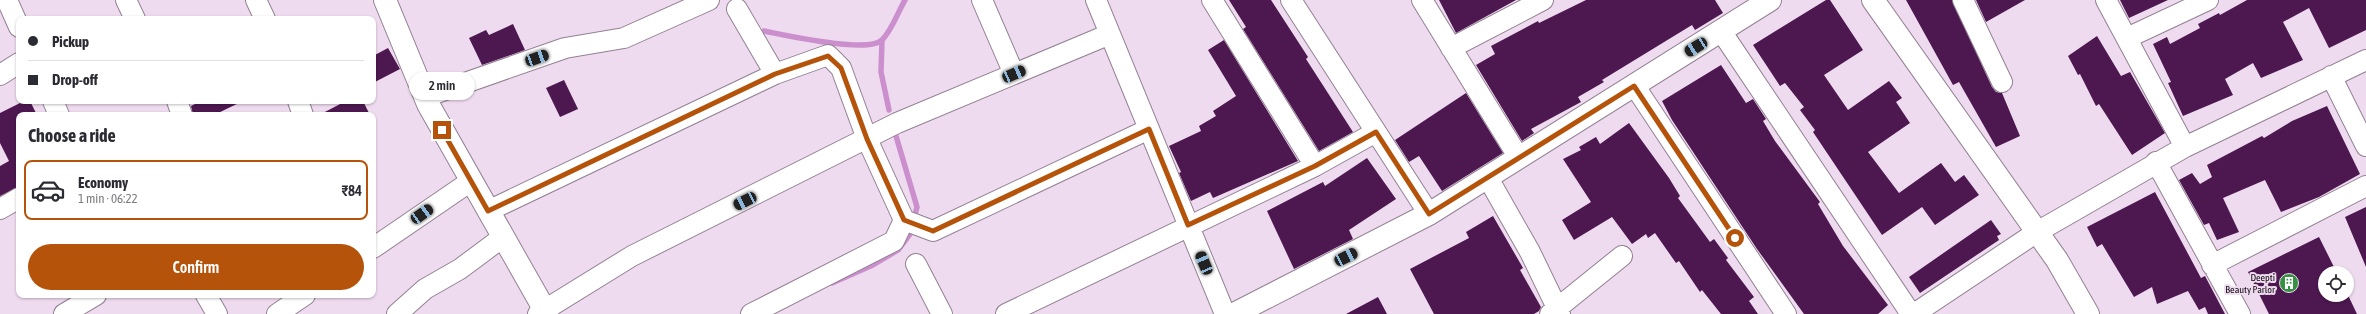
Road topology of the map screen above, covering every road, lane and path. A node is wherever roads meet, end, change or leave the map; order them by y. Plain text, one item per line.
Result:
1 (7, 0) edge
2 (126, 0) edge
3 (256, 0) edge
4 (384, 0) edge
5 (709, 0) edge
6 (982, 0) edge
7 (1096, 0) edge
8 (1212, 0) edge
9 (1291, 0) edge
10 (1422, 0) edge
11 (1543, 0) edge
12 (1770, 0) edge
13 (1872, 0) edge
14 (1963, 0) edge
15 (2106, 0) edge
16 (2208, 0) edge
17 (739, 3) edge
18 (134, 16) edge
19 (264, 16) edge
20 (16, 20) edge
21 (1721, 31) junction
22 (1110, 34) junction
23 (2127, 38) junction
24 (1451, 48) junction
25 (2366, 60) edge
26 (16, 65) edge
27 (775, 74) junction
28 (1014, 74) junction
29 (0, 75) edge
30 (2331, 76) junction
31 (2002, 82) dead end
32 (1634, 86) junction
33 (425, 97) junction
34 (1149, 129) junction
35 (1376, 132) junction
36 (867, 139) junction
37 (2366, 146) edge
38 (2185, 147) junction
39 (1519, 158) junction
40 (2156, 162) junction
41 (1315, 166) junction
42 (1488, 178) junction
43 (471, 181) junction
44 (2366, 186) edge
45 (16, 200) edge
46 (0, 209) edge
47 (488, 211) junction
48 (1429, 214) junction
49 (904, 220) junction
50 (1188, 225) junction
51 (2037, 232) junction
52 (503, 237) junction
53 (376, 246) edge
54 (1622, 256) dead end
55 (916, 264) dead end
56 (2212, 265) junction
57 (91, 298) edge
58 (208, 298) edge
59 (301, 298) edge
60 (1556, 312) edge
61 (543, 313) edge
62 (64, 314) edge
63 (217, 314) edge
64 (277, 314) edge
65 (397, 314) edge
66 (751, 314) edge
67 (942, 314) edge
68 (1006, 314) edge
69 (1225, 314) edge
70 (1234, 314) edge
71 (1786, 314) edge
72 (1911, 314) edge
73 (1914, 314) edge
74 (2088, 314) edge
75 (2240, 314) edge

1 - 20 street
2 - 18 street
3 - 19 street
4 - 33 street
5 - 33 street
6 - 28 street
7 - 22 street
8 - 41 street
9 - 35 street
10 - 24 street
11 - 24 street
12 - 21 street
13 - 51 street
14 - 31 street
15 - 23 street
16 - 23 street
17 - 27 street
21 - 32 street
21 - 72 street
22 - 28 street
22 - 34 street
23 - 38 street
24 - 39 street
25 - 30 street
26 - 29 street
27 - 36 street
27 - 47 street
28 - 36 street
30 - 37 street
30 - 38 street
32 - 39 street
32 - 71 street
33 - 43 street
34 - 49 street
34 - 50 street
35 - 41 street
35 - 48 street
36 - 49 street
36 - 61 street
38 - 40 street
39 - 42 street
40 - 51 street
40 - 56 street
41 - 50 street
42 - 48 street
42 - 60 street
43 - 47 street
43 - 53 street
44 - 56 street
45 - 46 street
47 - 52 street
48 - 70 street
49 - 66 street
50 - 68 street
50 - 69 street
51 - 73 street
51 - 74 street
52 - 61 street
52 - 65 street
54 - 60 street
55 - 67 street
56 - 75 street
57 - 62 street
58 - 63 street
59 - 64 street

